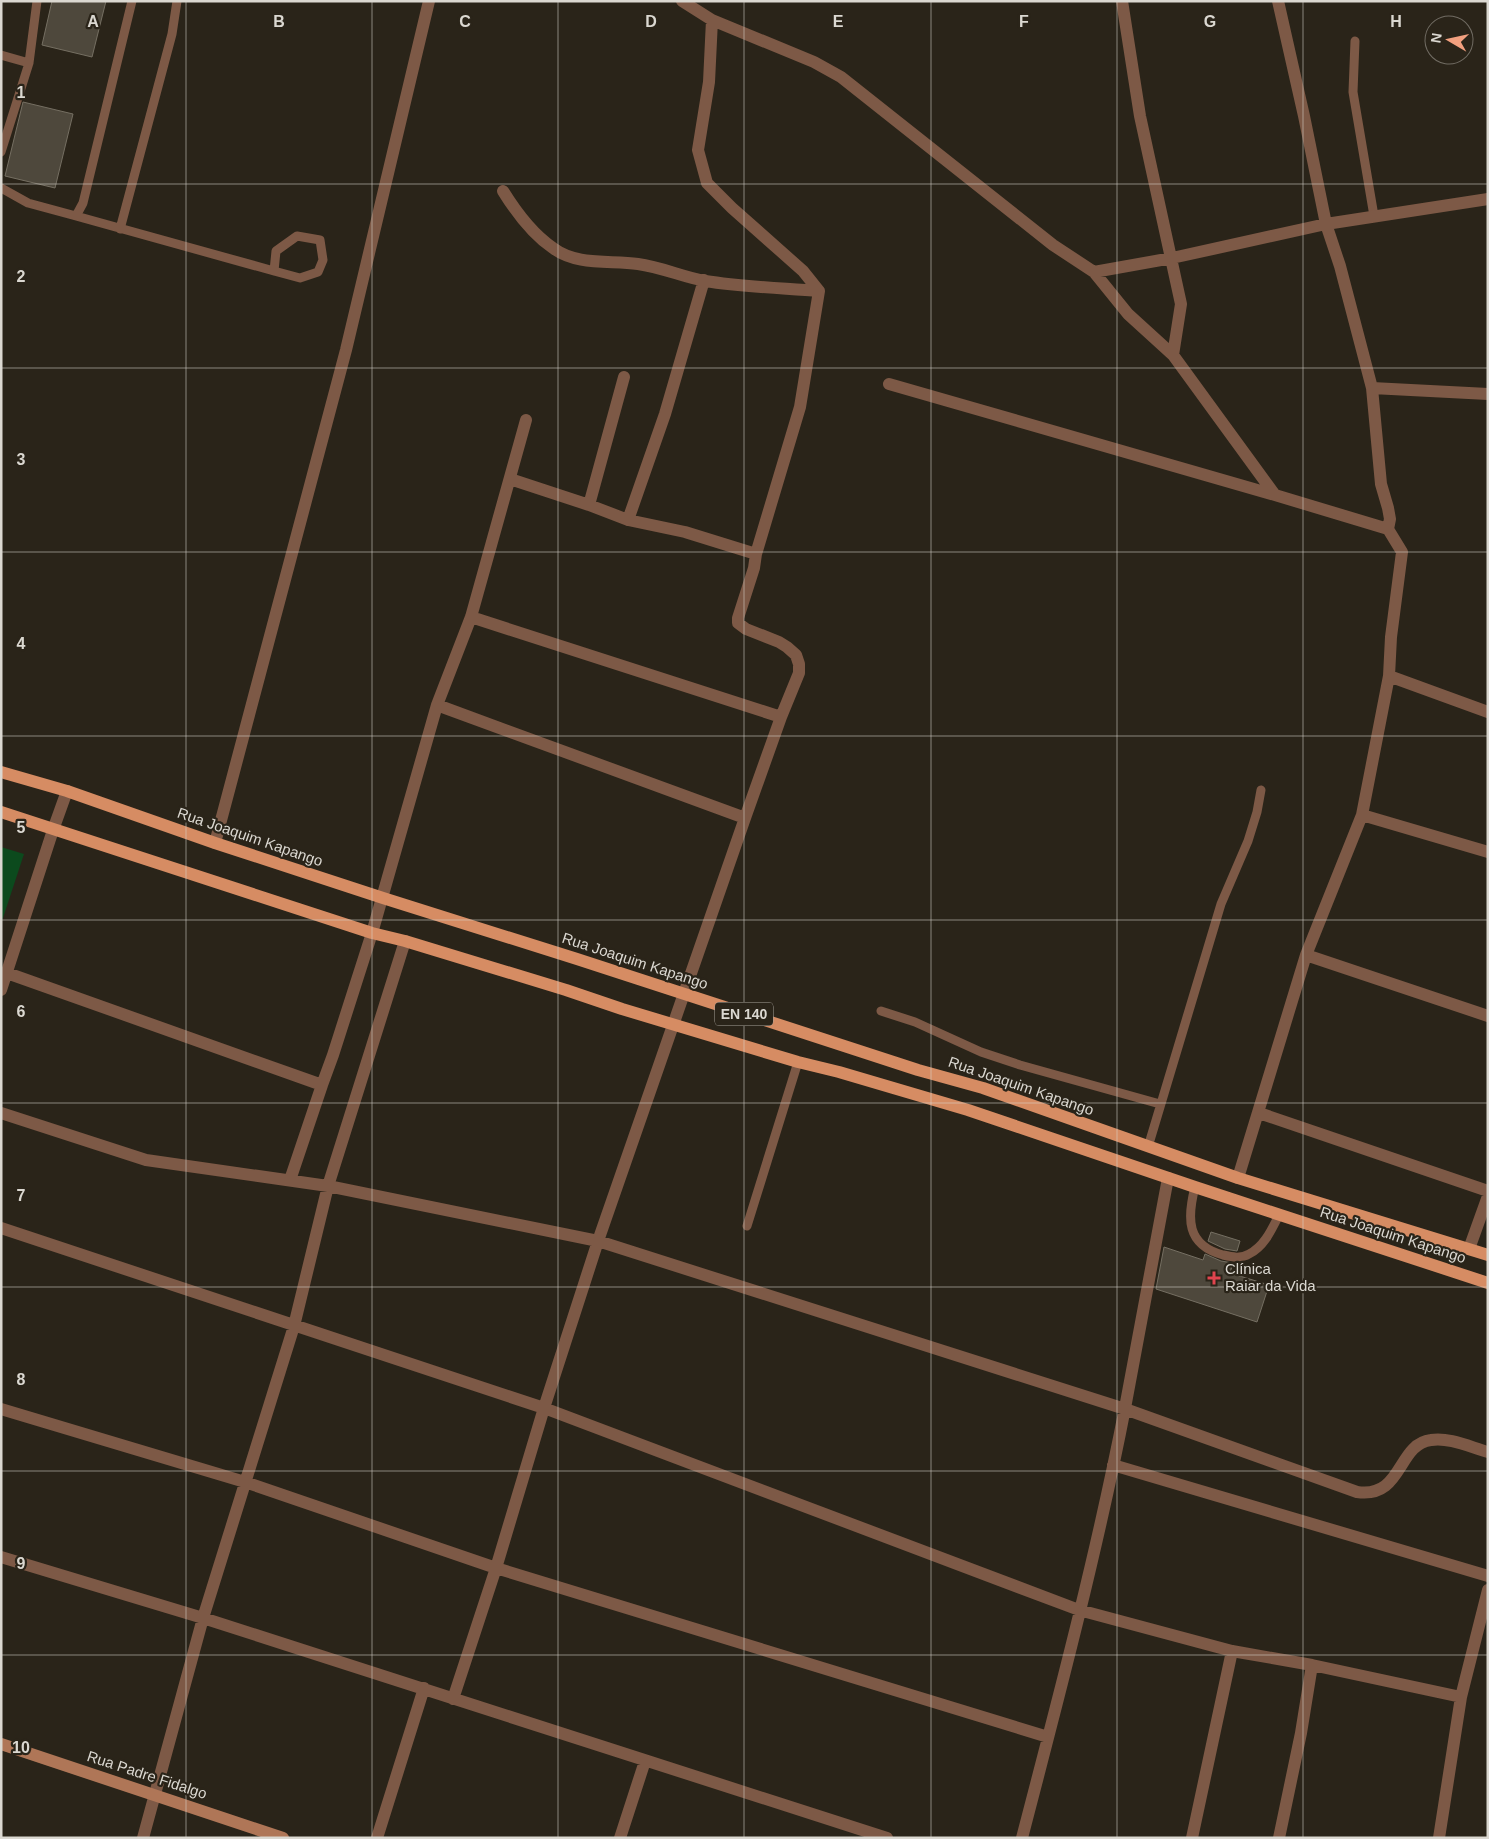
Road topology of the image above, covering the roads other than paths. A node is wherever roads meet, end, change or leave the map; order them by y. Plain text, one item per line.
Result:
1 (37, 1) edge
2 (132, 1) edge
3 (177, 1) edge
4 (429, 1) edge
5 (682, 1) edge
6 (1122, 1) edge
7 (1278, 1) edge
8 (712, 20) junction
9 (1354, 41) dead end
10 (1, 54) edge
11 (29, 63) junction
12 (1, 152) edge
13 (1, 188) edge
14 (502, 191) dead end
15 (1488, 199) edge
16 (76, 216) junction
17 (1374, 216) junction
18 (1326, 224) junction
19 (120, 229) junction
20 (1172, 258) junction
21 (274, 271) junction
22 (1094, 272) junction
23 (704, 280) junction
24 (819, 291) junction
25 (1173, 355) junction
26 (624, 377) dead end
27 (888, 384) dead end
28 (1372, 388) junction
29 (1488, 394) edge
30 (526, 420) dead end
31 (510, 479) junction
32 (1275, 495) junction
33 (589, 505) junction
34 (628, 520) junction
35 (1388, 529) junction
36 (756, 554) junction
37 (471, 616) junction
38 (1389, 676) junction
39 (437, 705) junction
40 (1488, 712) edge
41 (781, 717) junction
42 (1, 772) edge
43 (1261, 790) dead end
44 (68, 791) junction
45 (1, 812) edge
46 (1362, 815) junction
47 (744, 818) junction
48 (53, 830) junction
49 (215, 843) junction
50 (1488, 852) edge
51 (383, 898) junction
52 (372, 933) junction
53 (405, 941) junction
54 (1306, 955) junction
55 (7, 973) junction
56 (1, 990) edge
57 (683, 994) junction
58 (881, 1011) dead end
59 (1488, 1016) edge
60 (674, 1024) junction
61 (798, 1062) junction
62 (322, 1085) junction
63 (1160, 1104) junction
64 (1259, 1112) junction
65 (1, 1113) edge
66 (1148, 1147) junction
67 (1168, 1178) junction
68 (1238, 1178) junction
69 (290, 1180) junction
70 (328, 1186) junction
71 (1195, 1187) junction
72 (1488, 1191) edge
73 (1488, 1196) edge
74 (1279, 1215) junction
75 (747, 1226) dead end
76 (1, 1228) edge
77 (598, 1242) junction
78 (1469, 1249) junction
79 (1488, 1256) edge
80 (1488, 1283) edge
81 (294, 1326) junction
82 (544, 1408) junction
83 (1, 1409) edge
84 (1125, 1409) junction
85 (1488, 1452) edge
86 (1113, 1465) junction
87 (245, 1482) junction
88 (1, 1557) edge
89 (496, 1568) junction
90 (1488, 1576) edge
91 (1488, 1590) edge
92 (1080, 1610) junction
93 (203, 1618) junction
94 (1232, 1651) junction
95 (1312, 1665) junction
96 (424, 1688) junction
97 (1461, 1697) junction
98 (453, 1699) junction
99 (1048, 1737) junction
100 (1, 1744) edge
101 (645, 1761) junction
102 (156, 1795) junction
103 (866, 1835) edge
104 (143, 1838) edge
105 (283, 1838) edge
106 (377, 1838) edge
107 (620, 1838) edge
108 (887, 1838) edge
109 (1022, 1838) edge
110 (1192, 1838) edge
111 (1279, 1838) edge
112 (1439, 1838) edge

1 - 11 lane
2 - 16 lane
3 - 19 lane
4 - 49 street
5 - 8 street
6 - 20 street
7 - 18 street
8 - 22 street
8 - 24 street
9 - 17 lane
10 - 11 lane
11 - 12 lane
13 - 16 lane
14 - 23 street
15 - 17 street
16 - 19 lane
17 - 18 street
18 - 20 street
18 - 28 street
19 - 21 lane
20 - 22 street
20 - 25 street
21 - 21 lane
22 - 25 street
23 - 24 street
23 - 34 street
24 - 36 street
25 - 32 street
26 - 33 street
27 - 32 street
28 - 29 street
28 - 35 street
30 - 31 street
31 - 33 street
31 - 37 street
32 - 35 street
33 - 34 street
34 - 36 street
35 - 38 street
36 - 41 street
37 - 39 street
37 - 41 street
38 - 40 street
38 - 46 street
39 - 47 street
39 - 51 street
41 - 47 street
42 - 44 main road, Rua Joaquim Kapango / EN 140
43 - 63 lane
44 - 48 street
44 - 49 main road, Rua Joaquim Kapango / EN 140
45 - 48 main road, Rua Joaquim Kapango / EN 140
46 - 50 street
46 - 54 street
47 - 57 street
48 - 52 main road, Rua Joaquim Kapango / EN 140
48 - 55 street
49 - 51 main road, Rua Joaquim Kapango / EN 140
51 - 52 street
51 - 57 main road, Rua Joaquim Kapango / EN 140
52 - 53 main road, Rua Joaquim Kapango / EN 140
52 - 62 street
53 - 60 main road, Rua Joaquim Kapango / EN 140
53 - 70 street
54 - 59 street
54 - 64 street
55 - 56 street
55 - 62 street
57 - 60 street
57 - 66 main road, Rua Joaquim Kapango / EN 140
58 - 63 lane
60 - 61 main road, Rua Joaquim Kapango / EN 140
60 - 77 street
61 - 67 main road, Rua Joaquim Kapango / EN 140
61 - 75 lane
62 - 69 street
63 - 66 lane
64 - 68 street
64 - 72 street
65 - 69 street
66 - 68 main road, Rua Joaquim Kapango / EN 140
67 - 71 main road, Rua Joaquim Kapango / EN 140
67 - 84 street
68 - 78 main road, Rua Joaquim Kapango / EN 140
69 - 70 street
70 - 77 street
70 - 81 street
71 - 74 main road, Rua Joaquim Kapango / EN 140
71 - 74 lane
73 - 78 street
74 - 80 main road, Rua Joaquim Kapango / EN 140
76 - 81 street
77 - 82 street
77 - 84 street
78 - 79 main road, Rua Joaquim Kapango / EN 140
81 - 82 street
81 - 87 street
82 - 89 street
82 - 92 street
83 - 87 street
84 - 85 street
84 - 86 street
86 - 90 street
86 - 92 street
87 - 89 street
87 - 93 street
88 - 93 street
89 - 98 street
89 - 99 street
91 - 97 street
92 - 94 street
92 - 99 street
93 - 96 street
93 - 102 street
94 - 95 street
94 - 110 street
95 - 97 street
95 - 111 street
96 - 98 street
96 - 106 street
97 - 112 street
98 - 101 street
99 - 109 street
100 - 102 street, Rua Padre Fidalgo
101 - 103 street
101 - 107 street
102 - 104 street
102 - 105 street, Rua Padre Fidalgo
103 - 108 street

